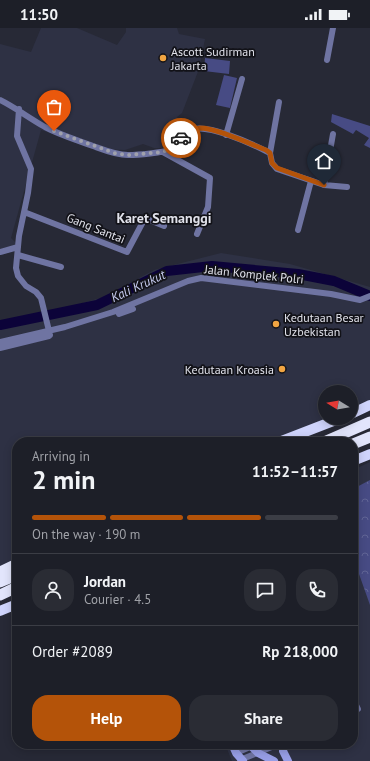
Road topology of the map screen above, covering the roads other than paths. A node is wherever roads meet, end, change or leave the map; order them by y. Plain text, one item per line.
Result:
1 (333, 28) edge
2 (327, 60) dead end
3 (242, 80) dead end
4 (0, 100) edge
5 (279, 102) dead end
6 (19, 109) junction
7 (333, 134) dead end
8 (226, 135) junction
9 (163, 152) junction
10 (270, 153) junction
11 (311, 181) junction
12 (324, 185) junction
13 (346, 186) dead end
14 (24, 212) junction
15 (164, 226) dead end
16 (298, 230) dead end
17 (197, 234) dead end
18 (18, 247) junction
19 (0, 252) edge
20 (18, 255) junction
21 (61, 267) dead end
22 (370, 296) edge
23 (133, 309) dead end
24 (49, 332) junction
25 (0, 342) edge
26 (0, 348) edge
27 (370, 405) edge
28 (358, 411) edge
29 (370, 422) edge
30 (323, 425) edge
31 (370, 436) edge
32 (292, 437) edge
33 (336, 437) edge
34 (358, 442) edge
35 (370, 454) edge
36 (358, 459) edge
37 (12, 562) edge
38 (12, 566) edge
39 (0, 567) edge
40 (0, 572) edge
41 (12, 577) edge
42 (0, 582) edge
43 (12, 589) edge
44 (0, 595) edge
45 (12, 606) edge
46 (0, 611) edge
47 (235, 749) edge
48 (248, 749) edge
49 (255, 749) edge
50 (267, 749) edge
51 (284, 749) edge
52 (258, 753) junction
53 (240, 758) edge
54 (274, 761) edge
55 (288, 761) edge

1 - 2 street
3 - 8 street
4 - 6 street
5 - 10 street
6 - 9 street
6 - 14 street
7 - 12 street
8 - 9 street
8 - 10 street
9 - 17 street
10 - 11 street
11 - 12 street
11 - 16 street
12 - 13 street
14 - 15 street, Gang Santai
14 - 18 street
18 - 19 street
18 - 20 street
20 - 21 street
20 - 24 street
22 - 24 street, Jalan Komplek Polri
23 - 24 street
24 - 25 street, Jalan Komplek Polri
24 - 26 street
27 - 28 highway
29 - 33 highway
30 - 32 highway
31 - 34 highway
35 - 36 highway
37 - 39 highway
38 - 40 highway
41 - 42 highway
43 - 44 highway
45 - 46 highway
47 - 53 main road
48 - 53 street
49 - 52 main road
50 - 52 street
51 - 55 main road
52 - 53 street
52 - 54 main road

